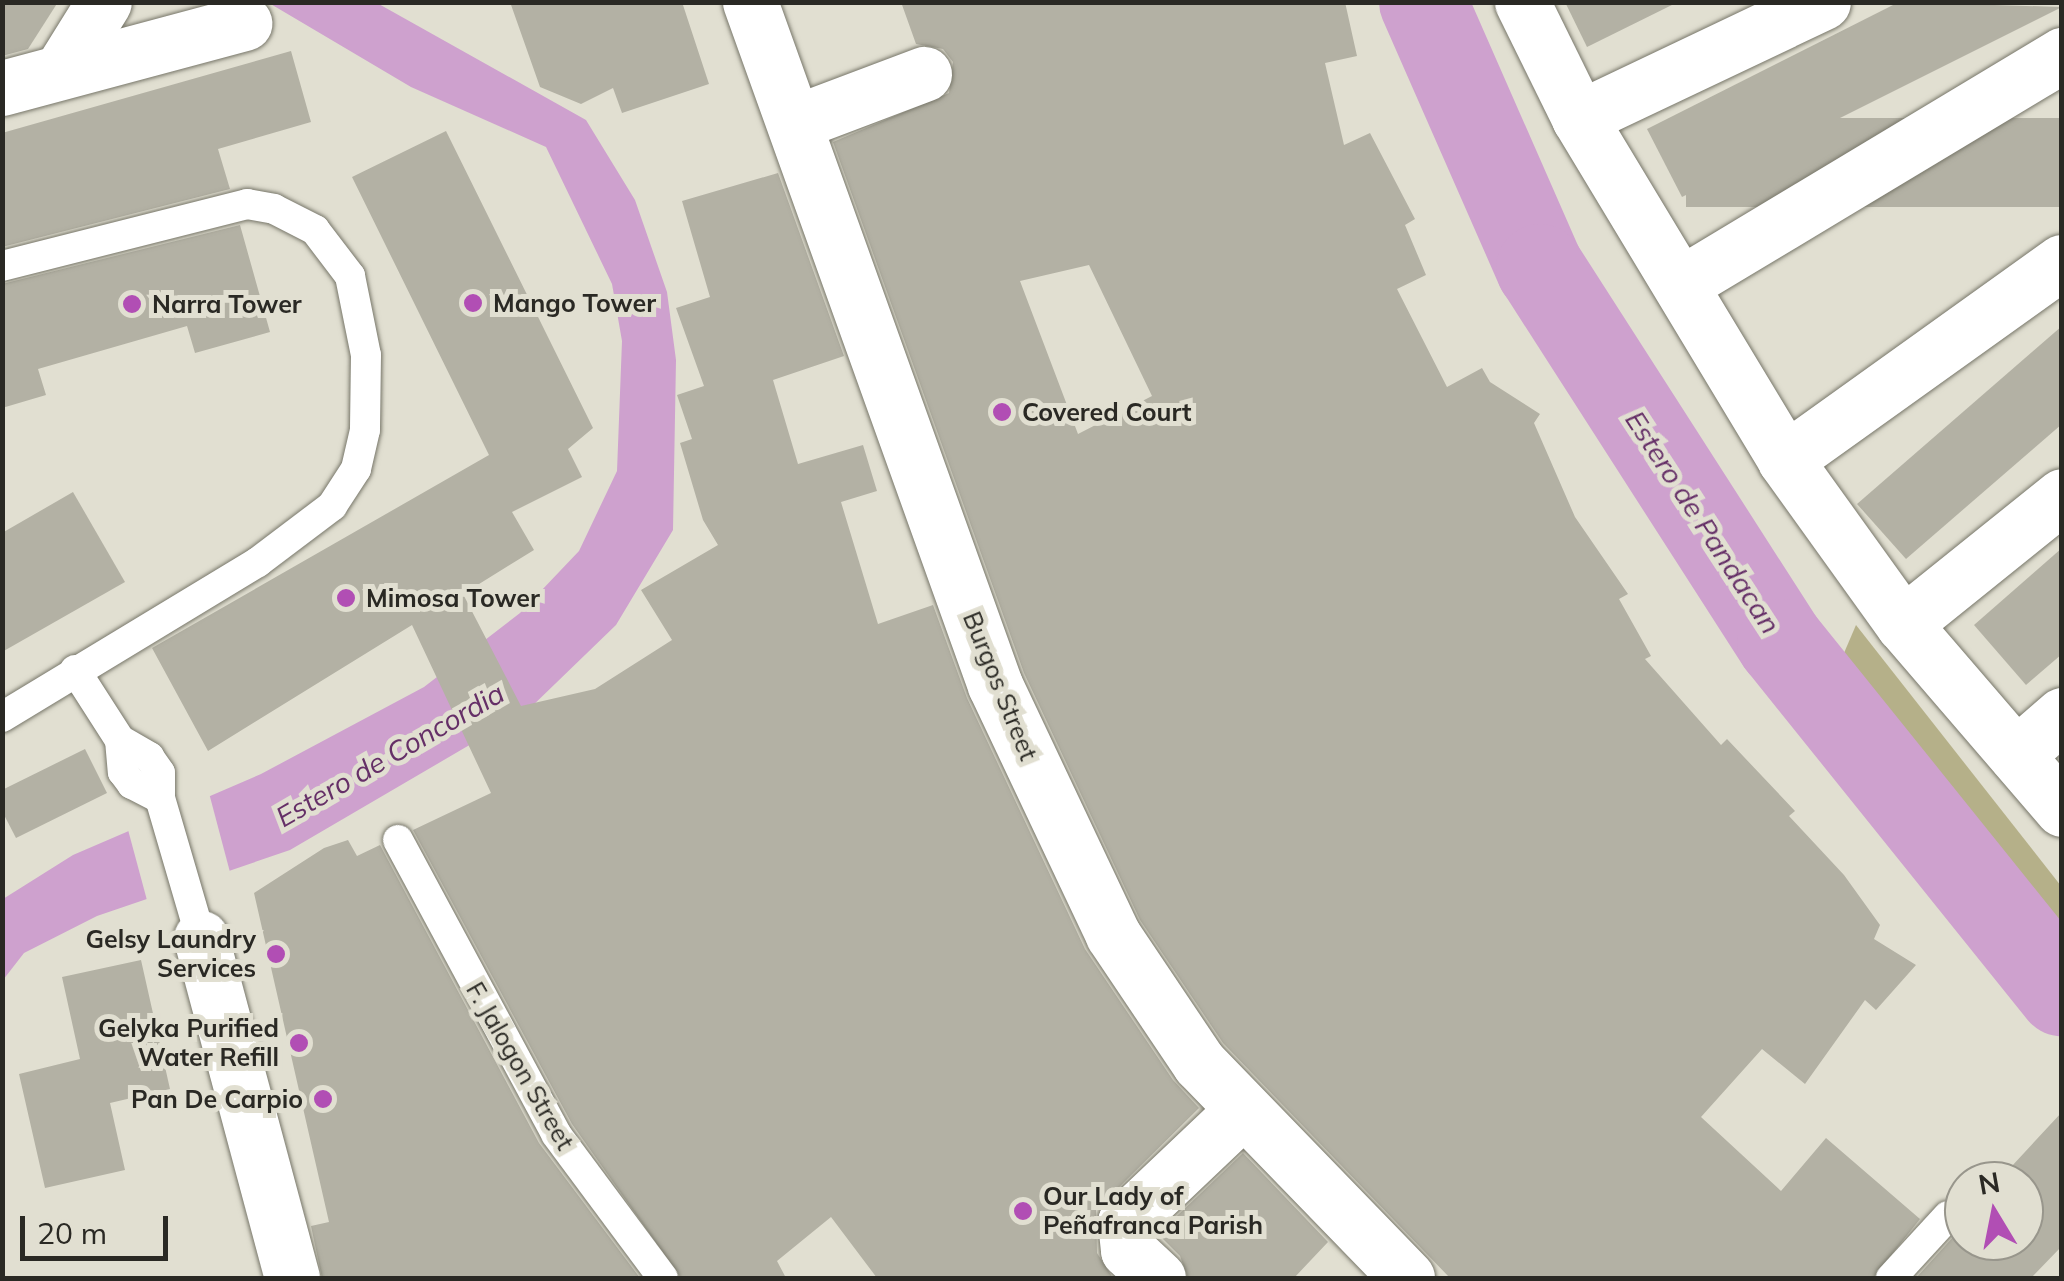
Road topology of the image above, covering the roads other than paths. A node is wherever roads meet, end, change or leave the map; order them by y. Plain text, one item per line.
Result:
1 (104, 2) edge
2 (750, 2) edge
3 (1522, 2) edge
4 (1824, 2) edge
5 (244, 23) dead end
6 (2062, 55) edge
7 (61, 70) junction
8 (924, 74) dead end
9 (2, 88) edge
10 (1580, 118) junction
11 (794, 123) junction
12 (2062, 262) edge
13 (2, 266) edge
14 (1680, 284) junction
15 (1785, 460) junction
16 (2062, 496) edge
17 (1903, 624) junction
18 (75, 670) junction
19 (2062, 715) edge
20 (2, 717) edge
21 (2016, 754) junction
22 (2062, 809) edge
23 (398, 840) dead end
24 (199, 928) joint
25 (1243, 1110) junction
26 (1944, 1220) edge
27 (292, 1278) edge
28 (663, 1278) edge
29 (1158, 1278) edge
30 (1408, 1278) edge
31 (1890, 1278) edge

1 - 7 street
2 - 11 street, Burgos Street
3 - 10 street
4 - 10 street
5 - 7 street
6 - 14 street
7 - 9 street
8 - 11 street
10 - 14 street
11 - 25 street, Burgos Street
12 - 15 street
13 - 18 lane
14 - 15 street
15 - 17 street
16 - 17 street
17 - 21 street
18 - 20 lane
18 - 24 lane
19 - 21 street
21 - 22 street
23 - 28 lane, F. Jalogon Street
24 - 27 street
25 - 29 street
25 - 30 street, Burgos Street
26 - 31 lane

